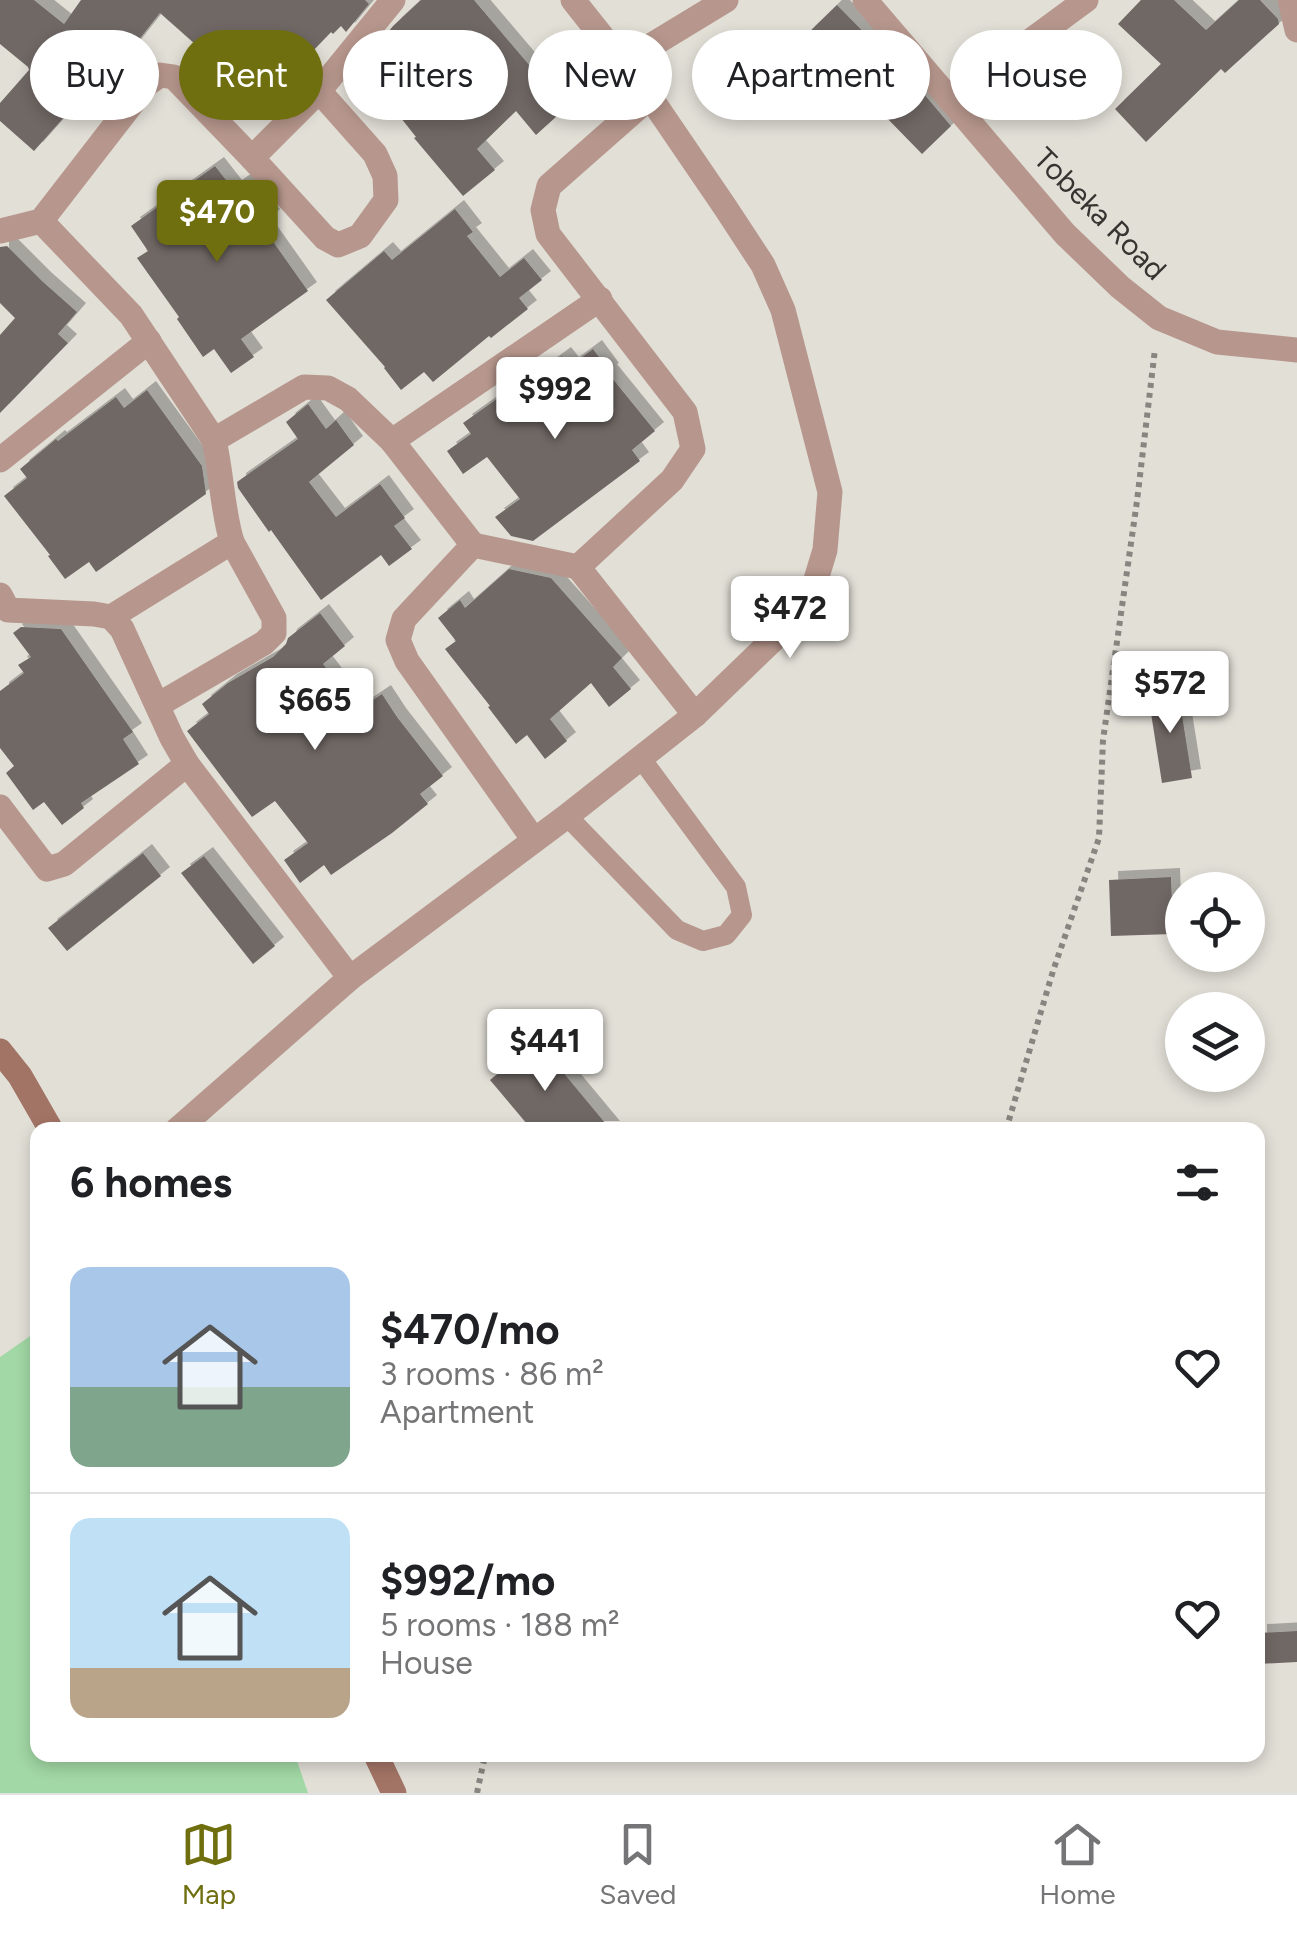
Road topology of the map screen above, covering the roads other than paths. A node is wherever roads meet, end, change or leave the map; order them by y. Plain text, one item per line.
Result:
1 (393, 0) edge
2 (573, 0) edge
3 (726, 0) edge
4 (866, 0) edge
5 (1086, 0) edge
6 (1290, 0) edge
7 (598, 30) edge
8 (1045, 30) edge
9 (1297, 30) edge
10 (672, 33) edge
11 (323, 86) edge
12 (323, 96) edge
13 (950, 100) edge
14 (290, 120) edge
15 (624, 120) edge
16 (665, 120) edge
17 (967, 120) edge
18 (252, 158) junction
19 (41, 221) junction
20 (0, 231) edge
21 (600, 300) junction
22 (149, 341) junction
23 (1297, 350) edge
24 (214, 440) junction
25 (392, 441) junction
26 (0, 460) edge
27 (232, 542) junction
28 (473, 545) junction
29 (578, 568) junction
30 (3, 608) edge
31 (111, 617) junction
32 (158, 705) junction
33 (694, 714) junction
34 (640, 756) junction
35 (187, 764) junction
36 (0, 807) edge
37 (567, 816) junction
38 (534, 840) junction
39 (350, 978) junction
40 (0, 1051) edge
41 (46, 1122) edge
42 (186, 1122) edge
43 (379, 1762) edge
44 (394, 1793) edge

1 - 11 street
2 - 7 street
3 - 10 street
4 - 13 street, Tobeka Road
5 - 8 street
6 - 9 street
12 - 18 street
14 - 18 street
15 - 21 street
16 - 33 street
17 - 23 street, Tobeka Road
18 - 19 street
19 - 20 street
19 - 22 street
21 - 25 street
21 - 29 street
22 - 24 street
22 - 26 street
24 - 25 street
24 - 27 street
25 - 28 street
27 - 31 street
27 - 32 street
28 - 29 street
28 - 38 street
29 - 33 street
30 - 31 street
31 - 32 street
32 - 35 street
33 - 34 street
34 - 37 street
34 - 37 lane
35 - 36 street
35 - 39 street
37 - 38 street
38 - 39 street
39 - 42 street
40 - 41 street
43 - 44 street

